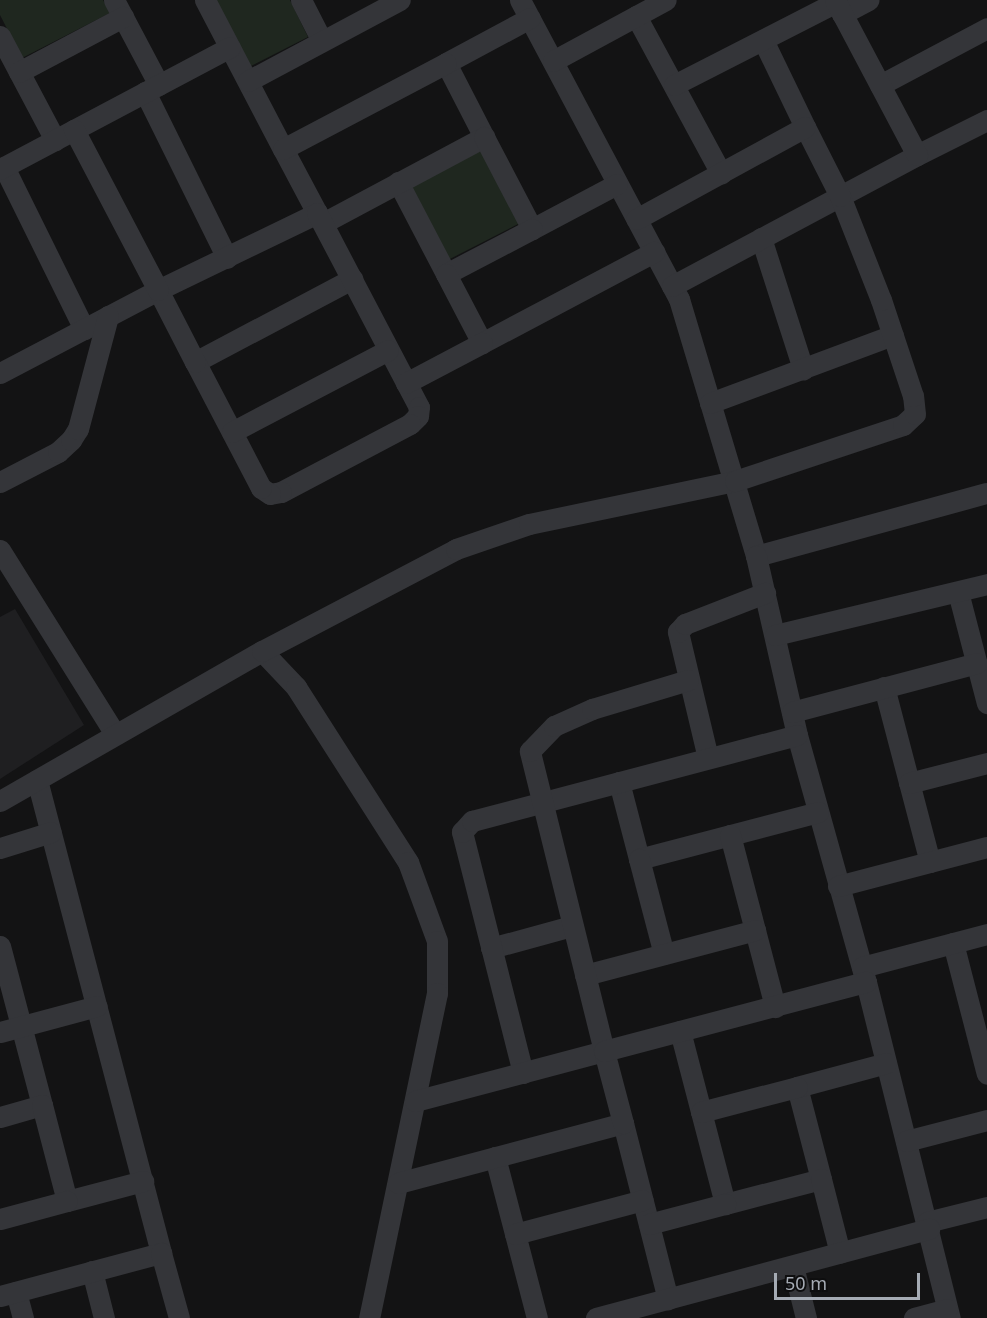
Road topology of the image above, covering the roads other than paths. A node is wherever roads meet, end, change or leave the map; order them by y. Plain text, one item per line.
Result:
1 (206, 0) edge
2 (301, 0) edge
3 (666, 0) edge
4 (867, 0) edge
5 (393, 2) edge
6 (838, 5) edge
7 (119, 8) edge
8 (525, 9) edge
9 (636, 16) junction
10 (987, 28) edge
11 (0, 36) edge
12 (763, 40) junction
13 (322, 41) junction
14 (230, 47) junction
15 (553, 61) junction
16 (446, 63) junction
17 (19, 72) junction
18 (248, 81) junction
19 (880, 85) junction
20 (674, 86) junction
21 (152, 89) junction
22 (987, 120) edge
23 (805, 127) junction
24 (74, 130) junction
25 (484, 137) junction
26 (55, 140) junction
27 (283, 149) junction
28 (917, 154) junction
29 (2, 168) edge
30 (721, 173) junction
31 (398, 182) junction
32 (617, 184) junction
33 (840, 196) junction
34 (320, 218) junction
35 (636, 219) junction
36 (532, 229) junction
37 (761, 238) junction
38 (654, 252) junction
39 (227, 258) junction
40 (446, 274) junction
41 (352, 279) junction
42 (672, 286) junction
43 (158, 290) junction
44 (108, 316) junction
45 (84, 329) junction
46 (893, 335) junction
47 (482, 343) junction
48 (388, 350) junction
49 (195, 362) junction
50 (803, 369) junction
51 (0, 373) edge
52 (406, 383) junction
53 (710, 403) junction
54 (232, 432) junction
55 (735, 481) junction
56 (0, 482) edge
57 (987, 493) edge
58 (0, 550) edge
59 (756, 556) junction
60 (8, 580) edge
61 (987, 584) edge
62 (958, 592) junction
63 (765, 593) junction
64 (775, 635) junction
65 (262, 651) junction
66 (977, 663) junction
67 (688, 680) junction
68 (884, 687) junction
69 (987, 703) edge
70 (792, 712) junction
71 (115, 734) junction
72 (797, 735) junction
73 (708, 758) junction
74 (987, 763) edge
75 (37, 780) junction
76 (619, 782) junction
77 (909, 783) junction
78 (0, 801) edge
79 (540, 803) junction
80 (818, 812) junction
81 (51, 832) junction
82 (730, 835) junction
83 (987, 847) edge
84 (0, 848) edge
85 (639, 859) junction
86 (930, 862) junction
87 (838, 886) junction
88 (572, 926) junction
89 (755, 930) junction
90 (987, 934) edge
91 (953, 943) junction
92 (0, 946) edge
93 (491, 948) junction
94 (664, 954) junction
95 (585, 975) junction
96 (864, 975) junction
97 (97, 1006) junction
98 (775, 1006) junction
99 (21, 1026) junction
100 (680, 1031) junction
101 (0, 1032) edge
102 (982, 1036) edge
103 (604, 1051) junction
104 (886, 1063) junction
105 (523, 1073) junction
106 (987, 1074) edge
107 (797, 1087) junction
108 (415, 1101) junction
109 (42, 1106) junction
110 (702, 1112) junction
111 (0, 1117) edge
112 (987, 1120) edge
113 (623, 1123) junction
114 (906, 1141) junction
115 (495, 1157) junction
116 (821, 1179) junction
117 (143, 1181) junction
118 (398, 1183) junction
119 (643, 1200) junction
120 (67, 1201) junction
121 (725, 1204) junction
122 (987, 1207) edge
123 (0, 1220) edge
124 (649, 1224) junction
125 (928, 1226) junction
126 (515, 1234) junction
127 (162, 1252) junction
128 (840, 1253) junction
129 (793, 1266) junction
130 (92, 1271) junction
131 (8, 1294) edge
132 (668, 1299) junction
133 (948, 1314) edge
134 (622, 1315) edge
135 (23, 1318) edge
136 (104, 1318) edge
137 (179, 1318) edge
138 (369, 1318) edge
139 (537, 1318) edge
140 (596, 1318) edge
141 (806, 1318) edge
142 (914, 1318) edge

1 - 14 street
2 - 13 street
3 - 9 street
4 - 6 street
5 - 13 street
6 - 12 street
6 - 19 street
7 - 17 street
7 - 21 street
8 - 15 street
8 - 16 street
9 - 15 street
9 - 20 street
10 - 19 street
11 - 17 street
12 - 20 street
12 - 23 street
13 - 18 street
14 - 18 street
14 - 21 street
15 - 32 street
16 - 25 street
16 - 27 street
17 - 26 street
18 - 27 street
19 - 28 street
20 - 30 street
21 - 24 street
21 - 39 street
22 - 28 street
23 - 30 street
23 - 33 street
24 - 26 street
24 - 43 street
25 - 31 street
25 - 36 street
26 - 29 street
27 - 34 street
28 - 33 street
29 - 45 street
30 - 35 street
31 - 34 street
31 - 40 street
32 - 35 street
32 - 36 street
33 - 37 street
33 - 46 street
34 - 39 street
34 - 41 street
35 - 38 street
36 - 40 street
37 - 42 street
37 - 50 street
38 - 42 street
38 - 47 street
39 - 43 street
40 - 47 street
41 - 48 street
41 - 49 street
42 - 53 street
43 - 44 street
43 - 49 street
44 - 45 street
44 - 56 street
45 - 51 street
46 - 50 street
46 - 55 street
47 - 52 street
48 - 52 street
48 - 54 street
49 - 54 street
50 - 53 street
52 - 54 street
53 - 55 street
55 - 59 street
55 - 65 street
57 - 59 street
58 - 60 street
59 - 63 street
60 - 71 street
61 - 62 street
62 - 64 street
62 - 66 street
63 - 64 street
63 - 67 street
64 - 70 street
65 - 71 street
65 - 108 street
66 - 68 street
66 - 69 street
67 - 73 street
67 - 79 street
68 - 70 street
68 - 77 street
70 - 72 street
71 - 75 street
72 - 73 street
72 - 80 street
73 - 76 street
74 - 77 street
75 - 78 street
75 - 81 street
76 - 79 street
76 - 85 street
77 - 86 street
79 - 88 street
79 - 93 street
80 - 82 street
80 - 87 street
81 - 84 street
81 - 97 street
82 - 85 street
82 - 89 street
83 - 86 street
85 - 94 street
86 - 87 street
87 - 96 street
88 - 93 street
88 - 95 street
89 - 94 street
89 - 98 street
90 - 91 street
91 - 96 street
91 - 102 street
92 - 99 street
93 - 105 street
94 - 95 street
95 - 103 street
96 - 98 street
96 - 104 street
97 - 99 street
97 - 117 street
98 - 100 street
99 - 101 street
99 - 109 street
100 - 103 street
100 - 110 street
102 - 106 street
103 - 105 street
103 - 113 street
104 - 107 street
104 - 114 street
105 - 108 street
107 - 110 street
107 - 116 street
108 - 118 street
109 - 111 street
109 - 120 street
110 - 121 street
112 - 114 street
113 - 115 street
113 - 119 street
114 - 125 street
115 - 118 street
115 - 126 street
116 - 121 street
116 - 128 street
117 - 120 street
117 - 127 street
118 - 138 street
119 - 124 street
119 - 126 street
120 - 123 street
121 - 124 street
122 - 125 street
124 - 132 street
125 - 128 street
125 - 133 street
126 - 139 street
127 - 130 street
127 - 137 street
128 - 129 street
129 - 132 street
129 - 141 street
130 - 131 street
130 - 136 street
131 - 135 street
132 - 134 street
133 - 142 street
134 - 140 street

